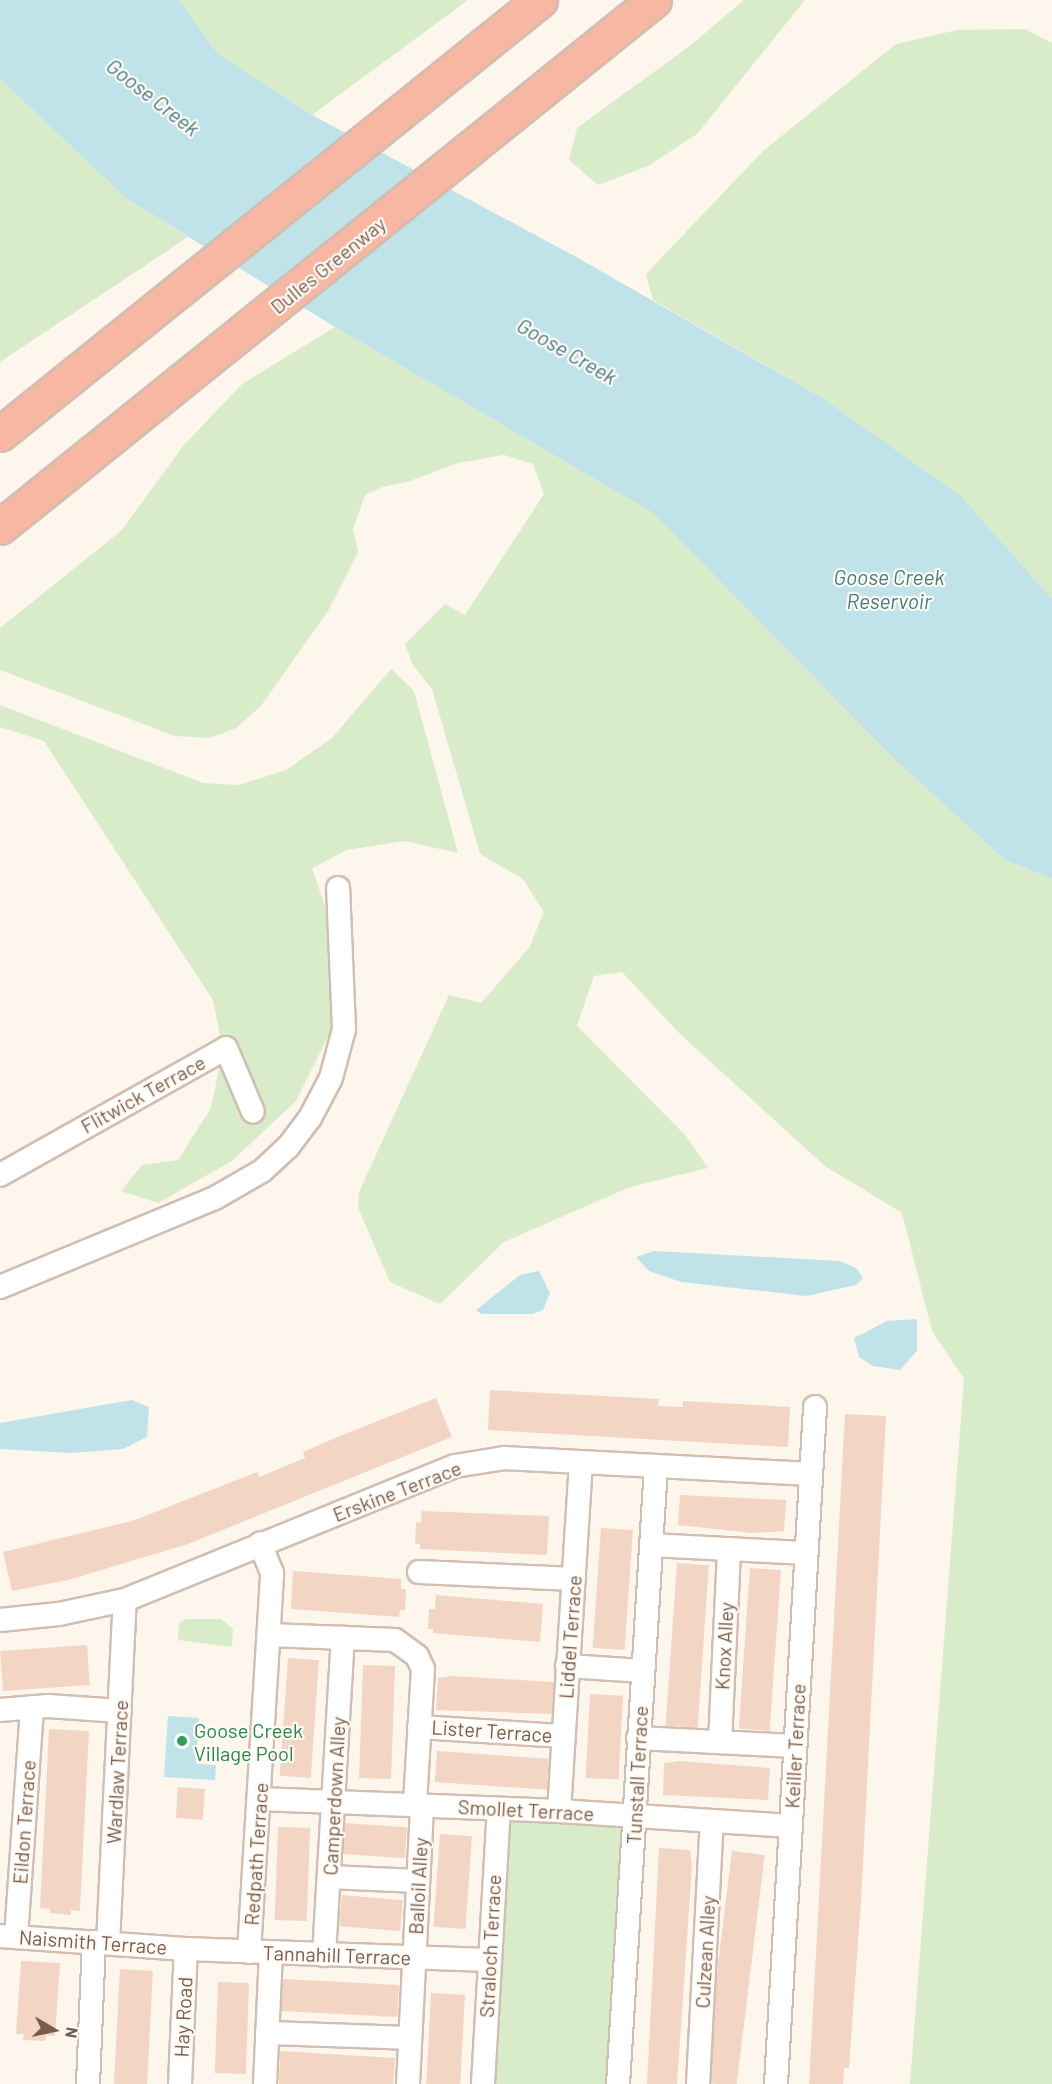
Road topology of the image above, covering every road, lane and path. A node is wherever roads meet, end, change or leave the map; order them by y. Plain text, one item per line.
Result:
1 (540, 0) edge
2 (654, 0) edge
3 (0, 434) edge
4 (0, 527) edge
5 (338, 888) dead end
6 (253, 1112) dead end
7 (0, 1174) edge
8 (0, 1287) edge
9 (815, 1407) dead end
10 (581, 1463) junction
11 (656, 1467) junction
12 (810, 1474) junction
13 (260, 1544) junction
14 (652, 1545) junction
15 (729, 1549) junction
16 (806, 1553) junction
17 (419, 1572) dead end
18 (574, 1579) junction
19 (125, 1600) junction
20 (0, 1620) edge
21 (269, 1635) junction
22 (344, 1638) junction
23 (567, 1666) junction
24 (643, 1671) junction
25 (32, 1708) junction
26 (0, 1710) edge
27 (120, 1711) junction
28 (419, 1727) junction
29 (564, 1736) junction
30 (638, 1738) junction
31 (720, 1742) junction
32 (795, 1746) junction
33 (260, 1799) junction
34 (334, 1801) junction
35 (419, 1806) junction
36 (499, 1809) junction
37 (559, 1811) junction
38 (634, 1815) junction
39 (712, 1821) junction
40 (791, 1826) junction
41 (329, 1878) junction
42 (418, 1881) junction
43 (8, 1936) edge
44 (101, 1943) junction
45 (186, 1949) junction
46 (260, 1952) junction
47 (324, 1954) junction
48 (414, 1958) junction
49 (488, 1960) junction
50 (267, 2033) junction
51 (410, 2038) junction
52 (88, 2084) edge
53 (180, 2084) edge
54 (265, 2084) edge
55 (408, 2084) edge
56 (483, 2084) edge
57 (618, 2084) edge
58 (698, 2084) edge
59 (776, 2084) edge

1 - 3 highway
2 - 4 highway, Dulles Greenway
5 - 8 street
6 - 7 street, Flitwick Terrace
9 - 12 street, Keiller Terrace
10 - 11 street, Erskine Terrace
10 - 13 street, Erskine Terrace
10 - 18 street, Liddel Terrace
11 - 12 street, Erskine Terrace
11 - 14 street, Tunstall Terrace
12 - 16 street, Keiller Terrace
13 - 19 street, Erskine Terrace
13 - 21 street, Redpath Terrace
14 - 15 street
14 - 24 street, Tunstall Terrace
15 - 16 street
15 - 31 street, Knox Alley
16 - 32 street, Keiller Terrace
17 - 18 street
18 - 23 street, Liddel Terrace
19 - 20 street, Erskine Terrace
19 - 27 street, Wardlaw Terrace
21 - 22 street, Balloil Alley
21 - 33 street, Redpath Terrace
22 - 28 street, Balloil Alley
22 - 34 street, Camperdown Alley
23 - 24 street
23 - 29 street, Liddel Terrace
24 - 30 street, Tunstall Terrace
25 - 26 street
25 - 27 street
25 - 43 street, Eildon Terrace
27 - 44 street, Wardlaw Terrace
28 - 29 street, Lister Terrace
28 - 35 street, Balloil Alley
29 - 37 street, Liddel Terrace
30 - 31 street
30 - 38 street, Tunstall Terrace
31 - 32 street
32 - 40 street, Keiller Terrace
33 - 34 street, Smollet Terrace
33 - 46 street, Redpath Terrace
34 - 35 street, Smollet Terrace
34 - 41 street, Camperdown Alley
35 - 36 street, Smollet Terrace
35 - 42 street, Balloil Alley
36 - 37 street, Smollet Terrace
36 - 49 street, Straloch Terrace
37 - 38 street, Smollet Terrace
38 - 39 street, Smollet Terrace
38 - 57 street, Tunstall Terrace
39 - 40 street, Smollet Terrace
39 - 58 street, Culzean Alley
40 - 59 street, Keiller Terrace
41 - 42 street
41 - 47 street, Camperdown Alley
42 - 48 street, Balloil Alley
43 - 44 street, Naismith Terrace
44 - 45 street, Naismith Terrace
44 - 52 street, Wardlaw Terrace
45 - 46 street, Tannahill Terrace
45 - 53 street, Hay Road
46 - 47 street, Tannahill Terrace
46 - 50 street
47 - 48 street, Tannahill Terrace
48 - 49 street, Tannahill Terrace
48 - 51 street, Balloil Alley
49 - 56 street, Straloch Terrace
50 - 51 street
50 - 54 street
51 - 55 street, Balloil Alley

